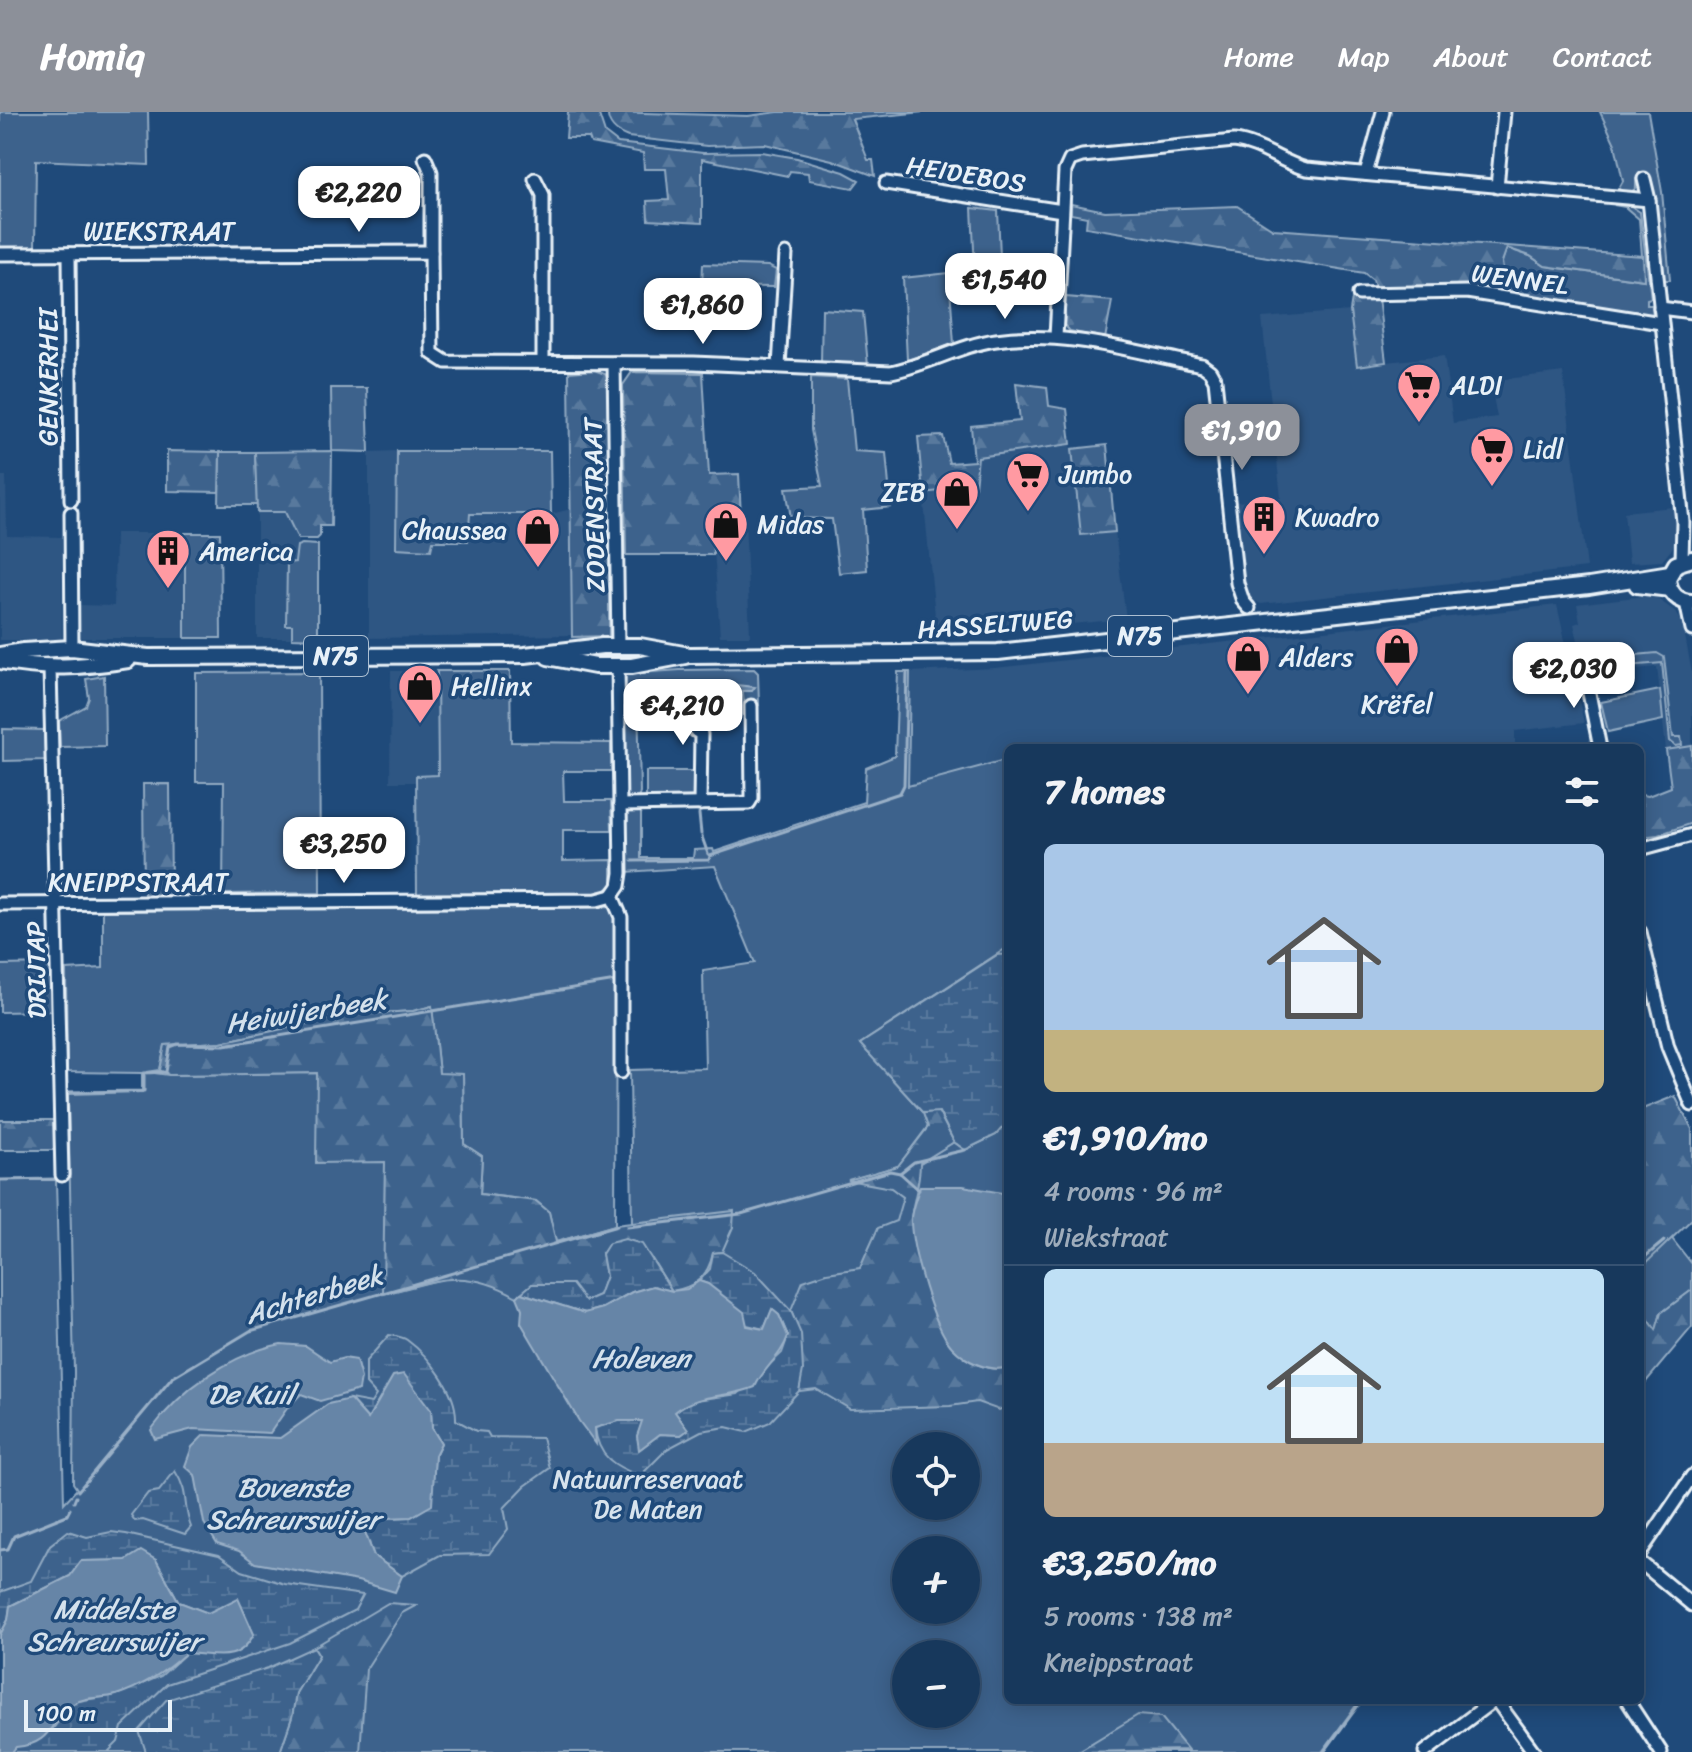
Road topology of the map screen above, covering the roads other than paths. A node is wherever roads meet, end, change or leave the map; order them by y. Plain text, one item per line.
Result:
1 (1383, 112) edge
2 (1504, 112) edge
3 (425, 158) dead end
4 (1366, 174) junction
5 (535, 179) dead end
6 (1644, 179) dead end
7 (886, 183) dead end
8 (1497, 187) junction
9 (1649, 200) junction
10 (1062, 211) junction
11 (431, 252) junction
12 (0, 254) edge
13 (69, 254) junction
14 (786, 254) dead end
15 (1367, 291) dead end
16 (1660, 308) junction
17 (1692, 312) edge
18 (1661, 323) junction
19 (1056, 337) junction
20 (543, 362) junction
21 (614, 363) junction
22 (779, 366) junction
23 (1689, 559) edge
24 (1670, 573) junction
25 (1589, 586) junction
26 (1670, 589) junction
27 (1689, 602) edge
28 (1249, 608) dead end
29 (1692, 630) edge
30 (618, 646) junction
31 (72, 648) junction
32 (48, 649) junction
33 (0, 655) edge
34 (525, 655) junction
35 (689, 655) junction
36 (148, 657) junction
37 (0, 661) edge
38 (1578, 662) dead end
39 (618, 666) junction
40 (50, 668) junction
41 (75, 668) junction
42 (700, 695) dead end
43 (751, 706) dead end
44 (1599, 744) edge
45 (700, 804) junction
46 (620, 805) junction
47 (1692, 835) edge
48 (1644, 848) edge
49 (612, 896) junction
50 (0, 904) edge
51 (57, 904) junction
52 (1644, 948) edge
53 (621, 1072) dead end
54 (1692, 1105) edge
55 (62, 1175) dead end
56 (1692, 1476) edge
57 (1644, 1547) edge
58 (1644, 1565) edge
59 (1692, 1605) edge
60 (1490, 1704) edge
61 (1498, 1704) edge
62 (1630, 1704) edge
63 (1425, 1752) edge
64 (1534, 1752) edge
65 (1661, 1752) edge

1 - 4 street
2 - 8 street
3 - 11 street
4 - 8 street
4 - 10 street
5 - 20 street
6 - 9 street
7 - 10 street, HEIDEBOS
8 - 9 street
9 - 16 street
10 - 19 street
11 - 13 street, WIEKSTRAAT
11 - 20 street
12 - 13 street, WIEKSTRAAT
13 - 31 street, GENKERHEI
14 - 22 street
15 - 18 street, WENNEL
16 - 17 street
16 - 18 street
18 - 23 street
19 - 22 street
19 - 28 street
20 - 21 street
21 - 22 street
21 - 30 street, ZODENSTRAAT
23 - 24 main road
24 - 25 main road, HASSELTWEG / N75
24 - 26 main road
25 - 26 main road, HASSELTWEG / N75
25 - 35 main road, HASSELTWEG / N75
26 - 27 main road
27 - 29 street
30 - 34 main road, HASSELTWEG / N75
30 - 35 main road, HASSELTWEG / N75
30 - 39 main road
31 - 32 main road, HASSELTWEG / N75
31 - 36 main road, HASSELTWEG / N75
31 - 41 main road
32 - 33 main road, HASSELTWEG / N75
32 - 40 main road
34 - 36 main road, HASSELTWEG / N75
34 - 39 main road, HASSELTWEG / N75
35 - 39 main road, HASSELTWEG / N75
36 - 41 main road, HASSELTWEG / N75
37 - 40 main road, HASSELTWEG / N75
38 - 44 street
39 - 46 street
40 - 41 main road, HASSELTWEG / N75
40 - 51 street, DRIJTAP
42 - 45 street
43 - 45 street
45 - 46 street
46 - 49 street
47 - 48 street
49 - 51 street, KNEIPPSTRAAT
49 - 53 street
50 - 51 street, KNEIPPSTRAAT
51 - 55 street, DRIJTAP
52 - 54 street
56 - 57 street
58 - 59 street
60 - 63 street
61 - 64 street
62 - 65 street

